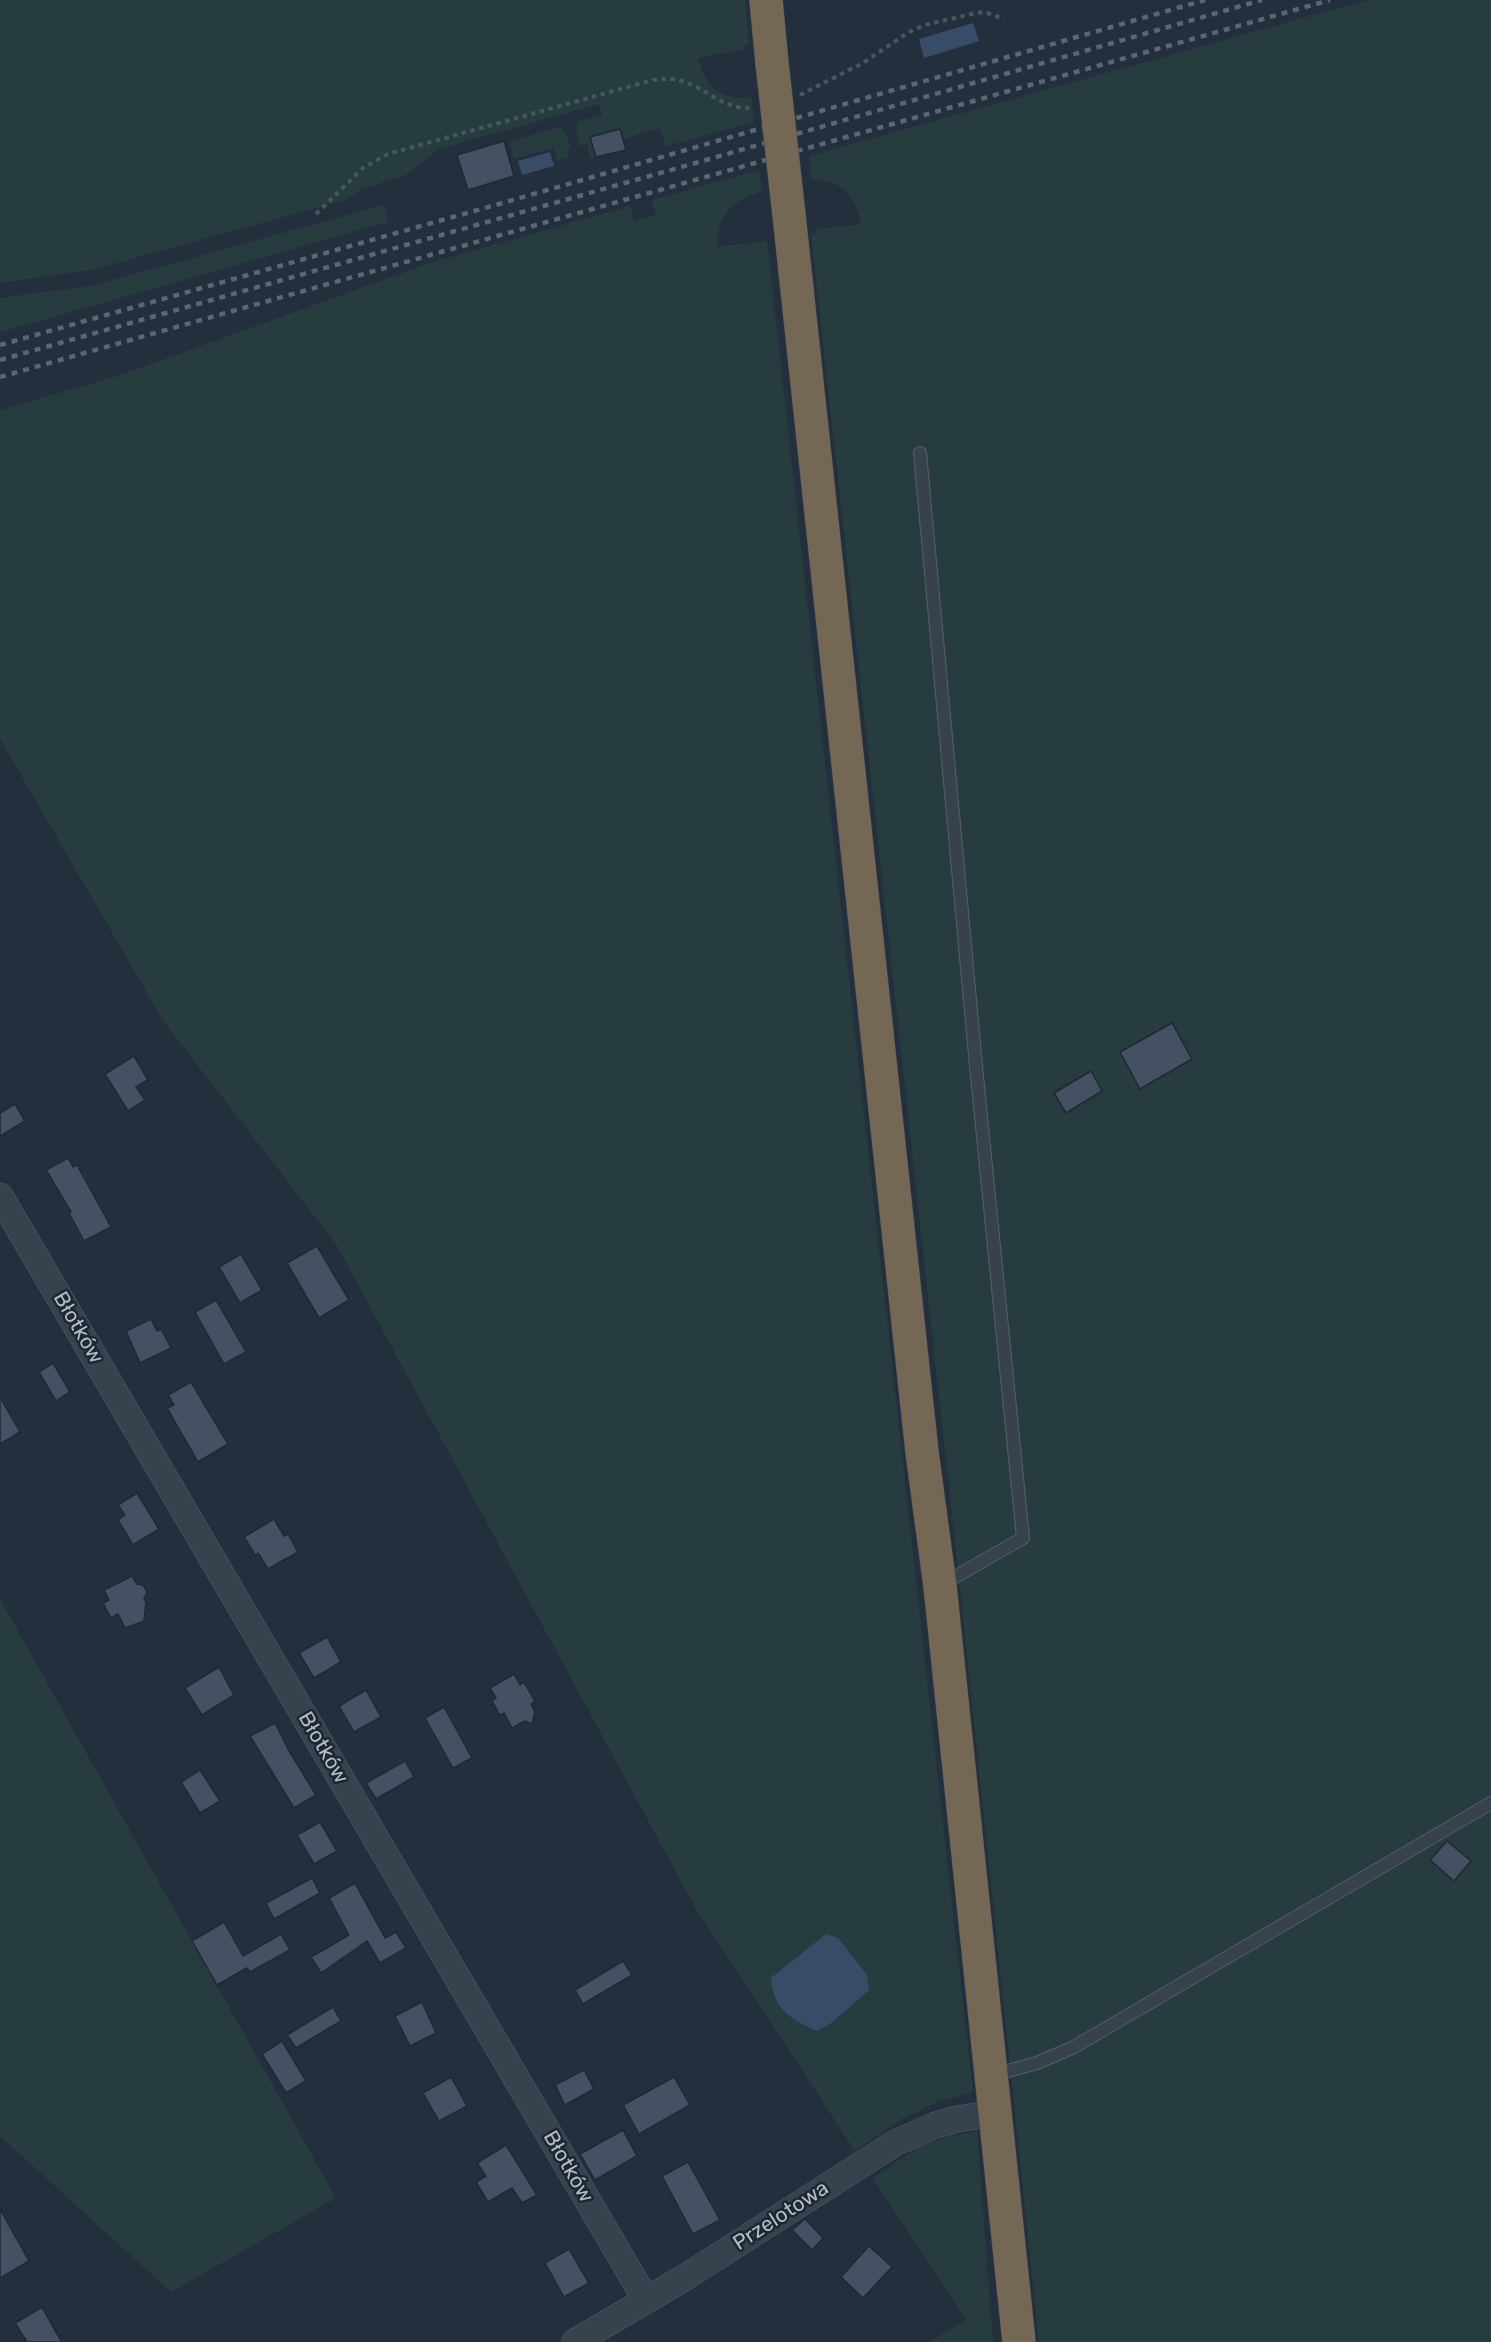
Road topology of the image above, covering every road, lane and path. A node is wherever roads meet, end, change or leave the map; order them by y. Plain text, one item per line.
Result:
1 (766, 0) edge
2 (1004, 19) dead end
3 (792, 98) dead end
4 (762, 106) dead end
5 (316, 213) dead end
6 (920, 453) dead end
7 (0, 1196) edge
8 (940, 1586) junction
9 (1491, 1803) edge
10 (991, 2075) junction
11 (996, 2114) junction
12 (646, 2300) junction
13 (575, 2342) edge
14 (1019, 2342) edge

1 - 8 highway, bridge
2 - 3 path
4 - 5 path
6 - 8 lane
7 - 12 street, Błotków
8 - 10 highway
9 - 10 lane
10 - 11 highway
11 - 12 street, Przelotowa
11 - 14 highway
12 - 13 street, Przelotowa

